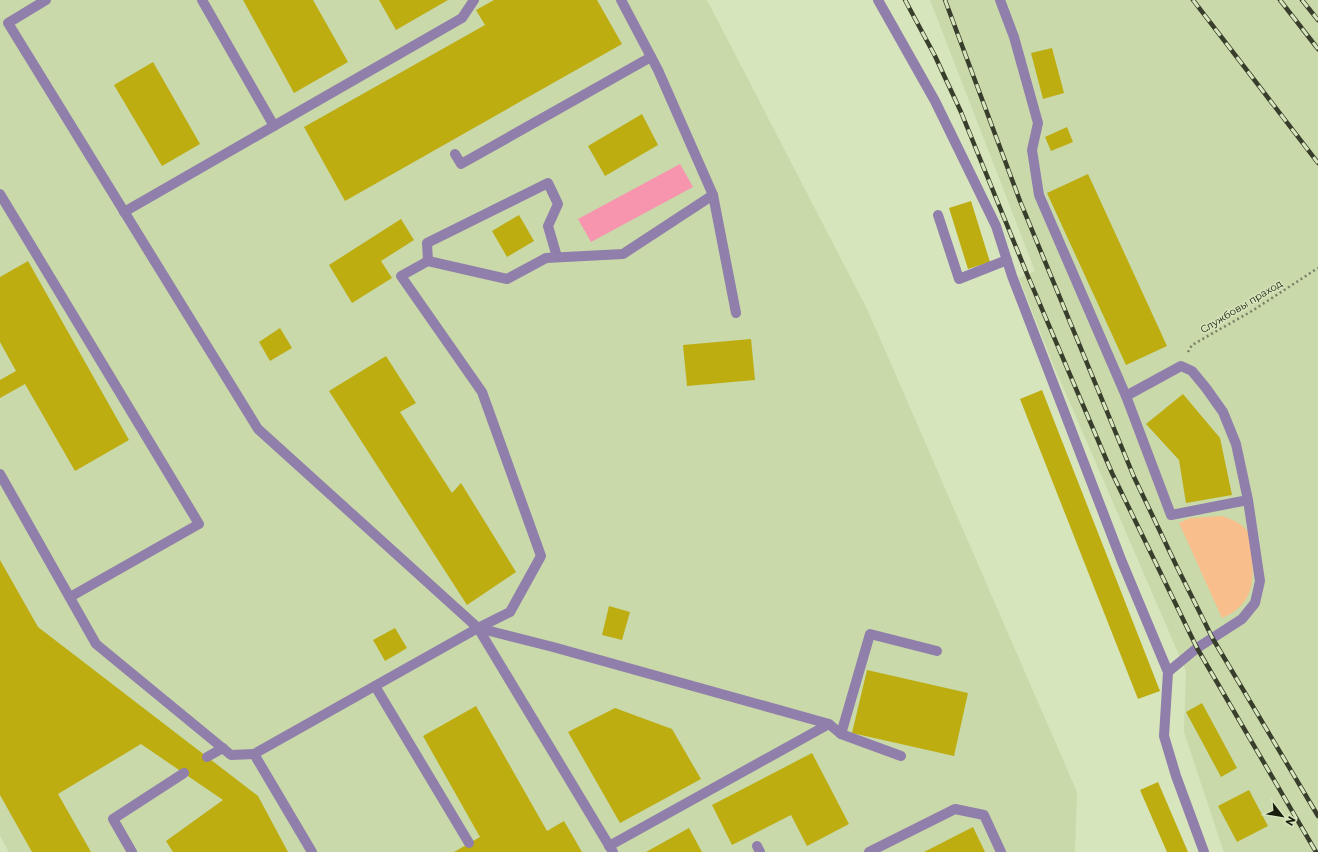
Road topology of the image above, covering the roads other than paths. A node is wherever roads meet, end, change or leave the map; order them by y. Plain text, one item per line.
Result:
1 (46, 0) edge
2 (202, 0) edge
3 (474, 0) edge
4 (622, 0) edge
5 (878, 0) edge
6 (1000, 0) edge
7 (4, 25) edge
8 (651, 57) junction
9 (274, 126) junction
10 (455, 154) dead end
11 (0, 194) edge
12 (713, 195) junction
13 (124, 212) junction
14 (938, 215) dead end
15 (557, 257) junction
16 (1006, 260) junction
17 (428, 261) junction
18 (736, 312) dead end
19 (1126, 396) junction
20 (0, 474) edge
21 (1248, 500) junction
22 (70, 597) junction
23 (478, 628) junction
24 (938, 651) dead end
25 (1168, 672) junction
26 (375, 686) junction
27 (829, 724) junction
28 (841, 734) junction
29 (223, 748) junction
30 (254, 754) junction
31 (901, 756) dead end
32 (207, 757) dead end
33 (184, 773) dead end
34 (469, 843) dead end
35 (611, 849) edge
36 (881, 849) edge
37 (132, 852) edge
38 (312, 852) edge
39 (869, 852) edge
40 (1001, 852) edge
41 (1204, 852) edge

1 - 7 lane
2 - 9 lane
3 - 9 lane
4 - 8 lane
5 - 16 lane
6 - 19 lane
7 - 13 lane
8 - 10 lane
8 - 12 lane
9 - 13 lane
11 - 22 lane
12 - 15 lane
12 - 18 lane
13 - 23 lane
14 - 16 lane
15 - 17 lane
15 - 17 lane
16 - 25 lane
17 - 23 lane
19 - 21 lane
19 - 21 lane
20 - 22 lane
21 - 25 lane
22 - 29 lane
23 - 26 lane
23 - 27 lane
23 - 35 lane
24 - 28 lane
25 - 41 lane
26 - 30 lane
26 - 34 lane
27 - 28 lane
27 - 35 lane
28 - 31 lane
29 - 30 lane
29 - 32 lane
30 - 38 lane
33 - 37 lane
36 - 39 lane
36 - 40 lane

